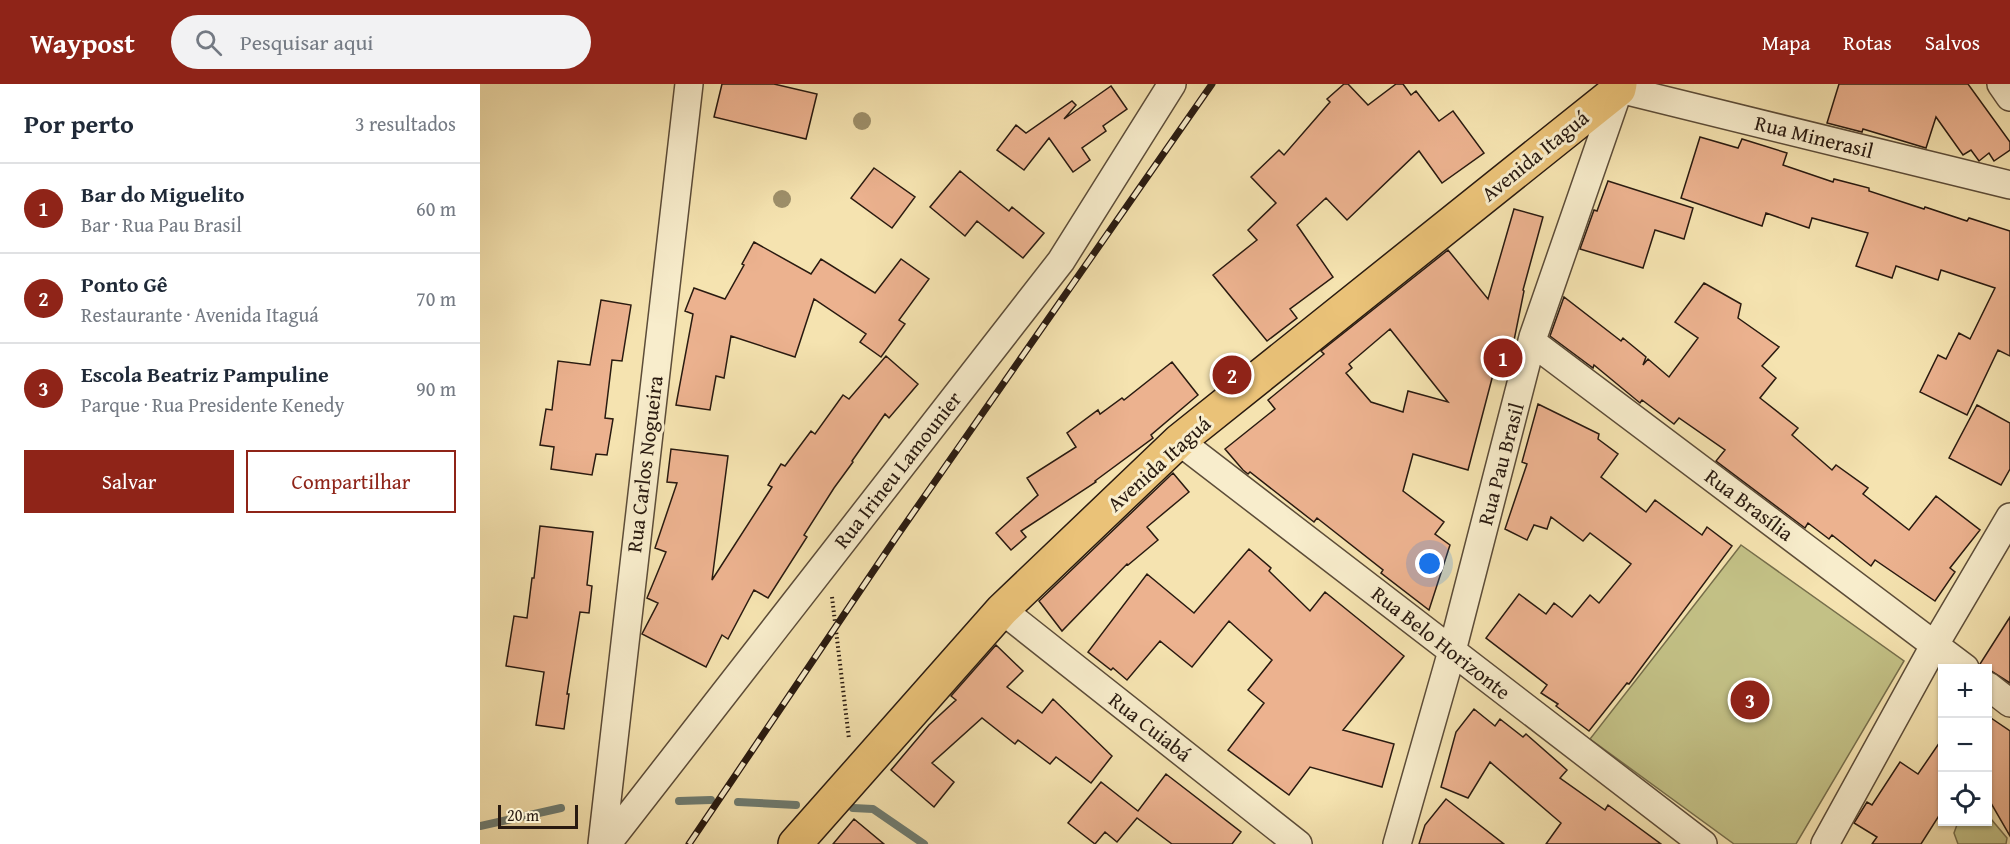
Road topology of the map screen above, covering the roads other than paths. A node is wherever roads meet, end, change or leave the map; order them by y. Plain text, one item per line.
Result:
1 (689, 84) edge
2 (1172, 84) edge
3 (2001, 84) edge
4 (1619, 86) edge
5 (2010, 97) edge
6 (2010, 185) edge
7 (1532, 342) junction
8 (1179, 441) junction
9 (2010, 517) edge
10 (1002, 610) junction
11 (1934, 645) junction
12 (1452, 651) junction
13 (1959, 664) edge
14 (1992, 689) edge
15 (2010, 703) edge
16 (602, 844) edge
17 (607, 844) edge
18 (795, 844) edge
19 (1298, 844) edge
20 (1397, 844) edge
21 (1703, 844) edge
22 (1825, 844) edge

1 - 16 street, Rua Carlos Nogueira
2 - 17 street, Rua Irineu Lamounier
3 - 5 street
4 - 6 street, Rua Minerasil
4 - 7 street, Rua Pau Brasil
4 - 8 main road, Avenida Itaguá
7 - 11 street, Rua Brasília
7 - 12 street, Rua Pau Brasil
8 - 10 main road, Avenida Itaguá
8 - 12 street, Rua Belo Horizonte
9 - 11 street
10 - 18 main road, Avenida Itaguá
10 - 19 street, Rua Cuiabá
11 - 13 street, Rua Brasília
11 - 22 street
12 - 20 street, Rua Pau Brasil
12 - 21 street, Rua Belo Horizonte
14 - 15 street

